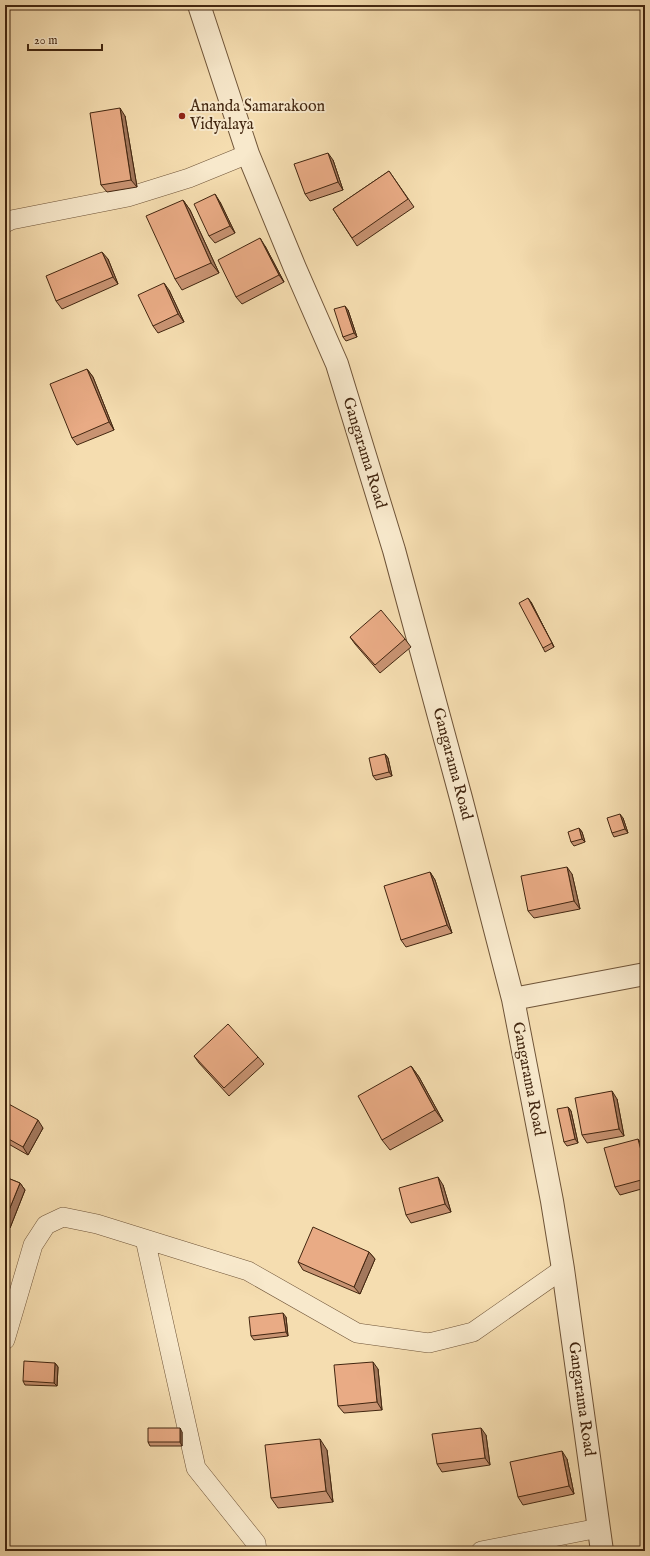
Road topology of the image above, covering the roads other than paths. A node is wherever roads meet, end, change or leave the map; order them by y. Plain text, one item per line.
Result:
1 (201, 6) edge
2 (248, 154) junction
3 (5, 223) edge
4 (645, 974) edge
5 (513, 1000) junction
6 (145, 1239) junction
7 (563, 1269) junction
8 (5, 1340) edge
9 (599, 1528) junction
10 (257, 1551) edge
11 (481, 1551) edge
12 (602, 1551) edge

1 - 2 street, Gangarama Road
2 - 3 street
2 - 5 street, Gangarama Road
4 - 5 street
5 - 7 street, Gangarama Road
6 - 7 street
6 - 8 street
6 - 10 street
7 - 9 street, Gangarama Road
9 - 11 street
9 - 12 street, Gangarama Road

